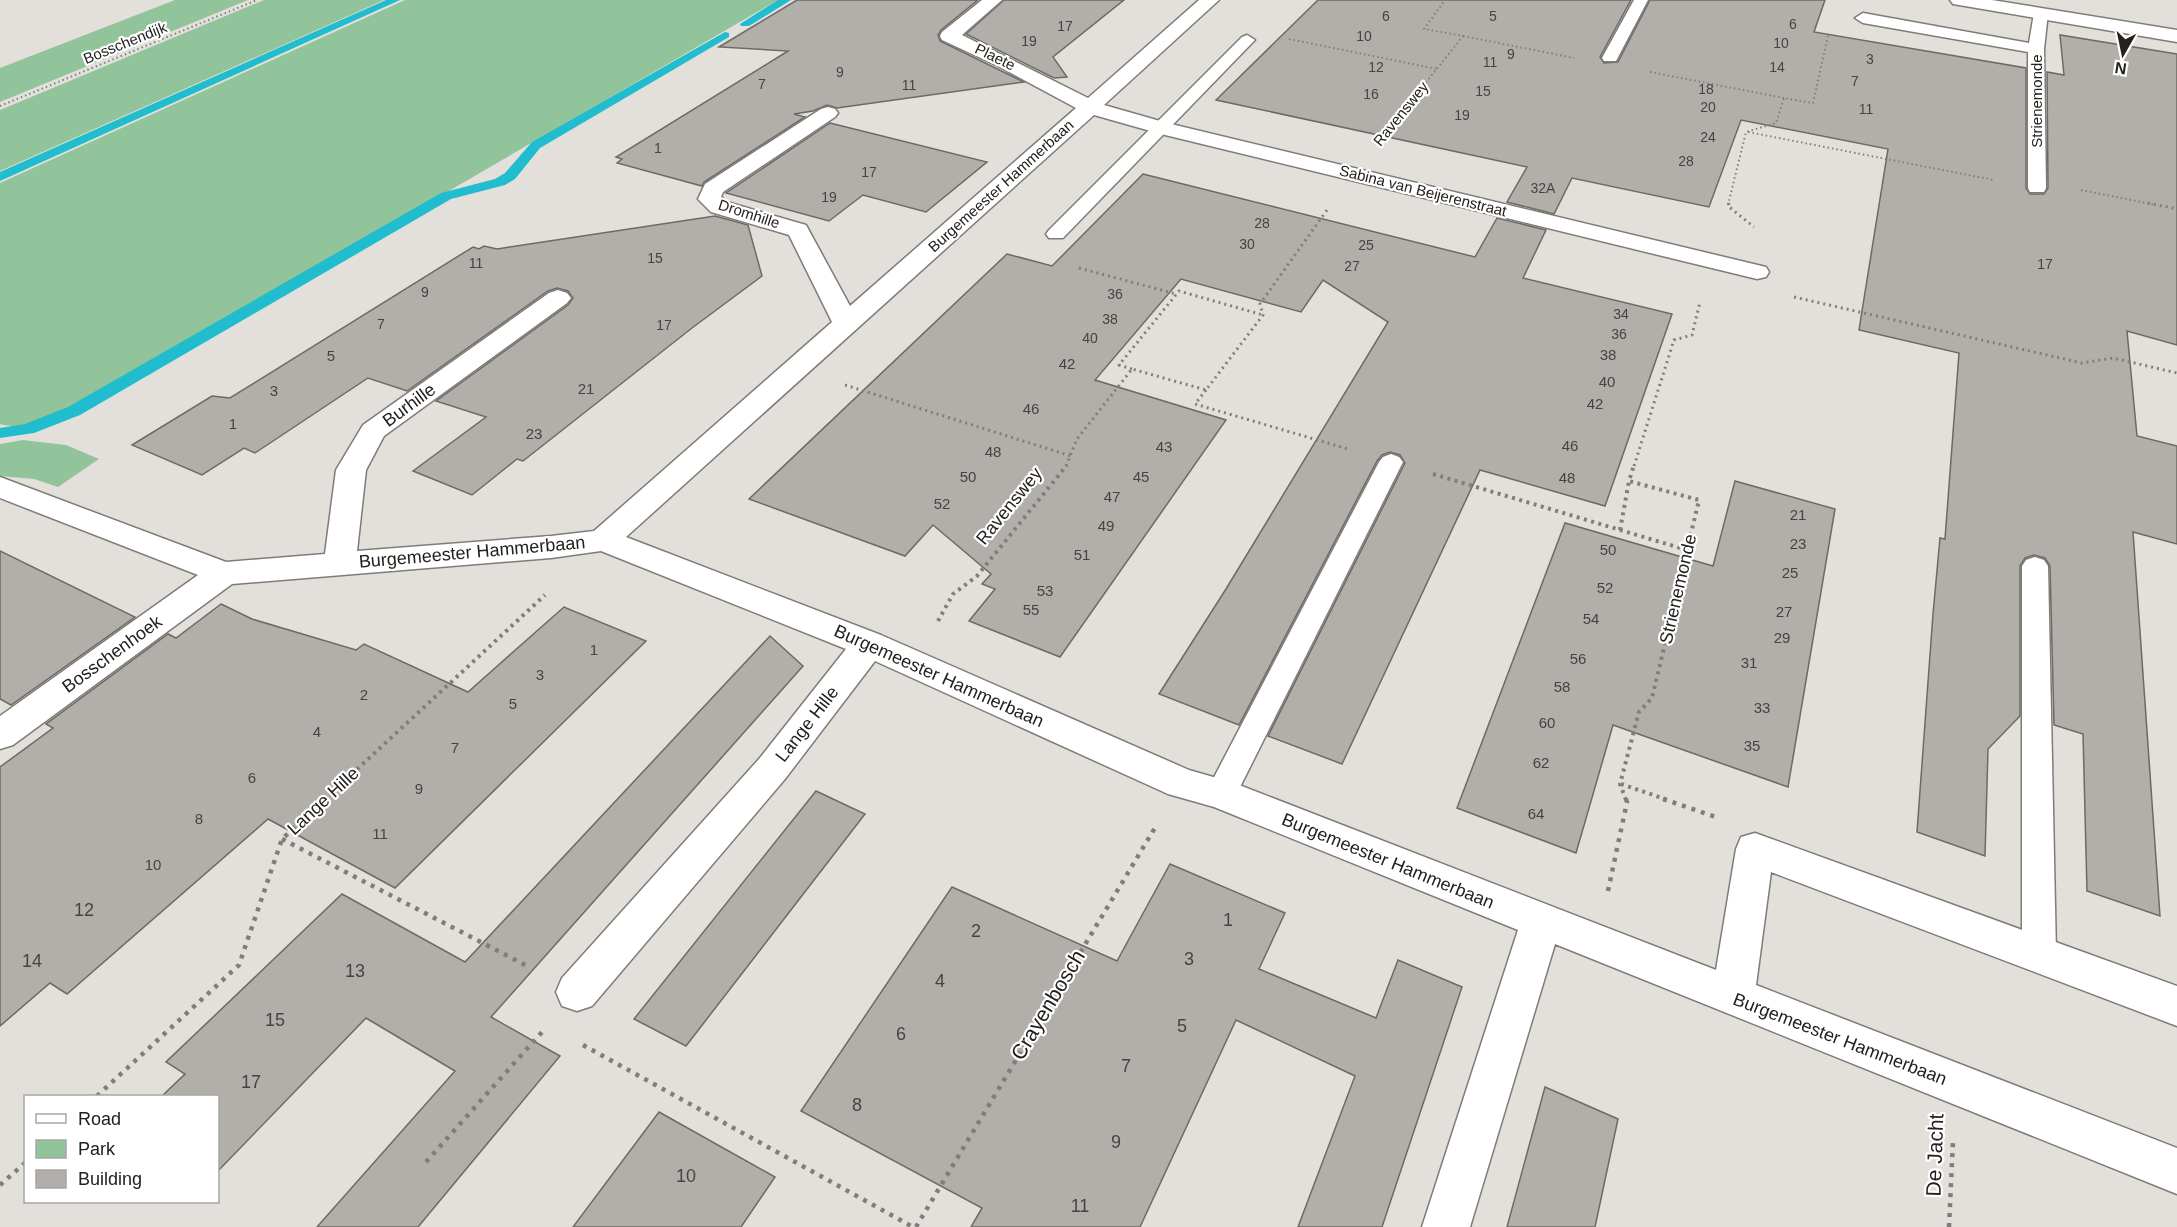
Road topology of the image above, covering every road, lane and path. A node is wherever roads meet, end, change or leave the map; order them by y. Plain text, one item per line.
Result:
1 (257, 0) edge
2 (993, 0) edge
3 (1210, 0) edge
4 (1445, 0) edge
5 (1641, 0) edge
6 (1959, 0) edge
7 (2041, 13) junction
8 (1863, 18) joint
9 (2177, 36) edge
10 (1247, 40) joint
11 (2036, 49) junction
12 (1610, 58) dead end
13 (1437, 69) junction
14 (0, 106) edge
15 (1090, 107) junction
16 (828, 113) dead end
17 (1161, 128) junction
18 (1746, 132) junction
19 (1353, 174) junction
20 (2037, 188) junction
21 (1728, 206) dead end
22 (2177, 209) edge
23 (1056, 234) dead end
24 (1757, 272) joint
25 (1701, 297) dead end
26 (558, 298) dead end
27 (1263, 315) junction
28 (846, 323) junction
29 (795, 369) junction
30 (1132, 369) junction
31 (2177, 373) edge
32 (1071, 456) junction
33 (1391, 462) dead end
34 (1629, 481) junction
35 (0, 487) edge
36 (1620, 530) dead end
37 (603, 540) junction
38 (340, 564) junction
39 (2035, 566) dead end
40 (224, 573) junction
41 (869, 644) junction
42 (921, 667) junction
43 (0, 735) edge
44 (1181, 783) junction
45 (1620, 784) junction
46 (1221, 794) junction
47 (282, 839) junction
48 (1755, 849) junction
49 (1541, 922) junction
50 (1597, 944) junction
51 (2039, 954) junction
52 (577, 992) junction
53 (1733, 997) junction
54 (2177, 1006) edge
55 (548, 1025) junction
56 (1955, 1084) junction
57 (98, 1095) edge
58 (426, 1162) dead end
59 (24, 1164) edge
60 (2177, 1171) edge
61 (0, 1185) edge
62 (915, 1227) edge
63 (1446, 1227) edge
64 (1949, 1227) edge

1 - 14 path, Bosschendijk
2 - 15 street, Plaete
3 - 15 street, Burgemeester Hammerbaan
4 - 13 path, Ravenswey
5 - 12 lane
6 - 7 street
7 - 9 street
7 - 11 lane, Strienemonde
8 - 11 lane
8 - 18 path
10 - 13 path
10 - 17 lane
11 - 20 lane, Strienemonde
13 - 19 path, Ravenswey
15 - 17 street, Sabina van Beijerenstraat
15 - 28 street, Burgemeester Hammerbaan
16 - 28 street, Dromhille
17 - 19 street, Sabina van Beijerenstraat
17 - 23 lane
18 - 20 path
18 - 21 path
19 - 24 street, Sabina van Beijerenstraat
19 - 27 path, Ravenswey
20 - 22 path
24 - 31 path
25 - 34 path
26 - 38 street, Burhille
27 - 30 path, Ravenswey
27 - 30 path
28 - 29 street, Burgemeester Hammerbaan
29 - 32 path
29 - 37 street, Burgemeester Hammerbaan
30 - 32 path, Ravenswey
32 - 42 path, Ravenswey
33 - 46 lane
34 - 36 path
34 - 45 path, Strienemonde
35 - 40 street
37 - 38 street, Burgemeester Hammerbaan
37 - 41 street, Burgemeester Hammerbaan
37 - 47 path, Lange Hille
38 - 40 street
39 - 51 lane
40 - 43 street, Bosschenhoek
41 - 42 street, Burgemeester Hammerbaan
41 - 52 street, Lange Hille
42 - 44 street, Burgemeester Hammerbaan
44 - 46 street, Burgemeester Hammerbaan
44 - 62 path, Crayenbosch
45 - 48 path
45 - 50 path, Strienemonde
46 - 49 street, Burgemeester Hammerbaan
47 - 52 path
47 - 57 path, Lange Hille
48 - 51 street
48 - 53 street
49 - 50 street, Burgemeester Hammerbaan
49 - 63 street
50 - 53 street, Burgemeester Hammerbaan
51 - 54 street
52 - 55 path
53 - 56 street, Burgemeester Hammerbaan
55 - 58 path
55 - 62 path
56 - 60 street, Burgemeester Hammerbaan
56 - 64 path, De Jacht
59 - 61 path

